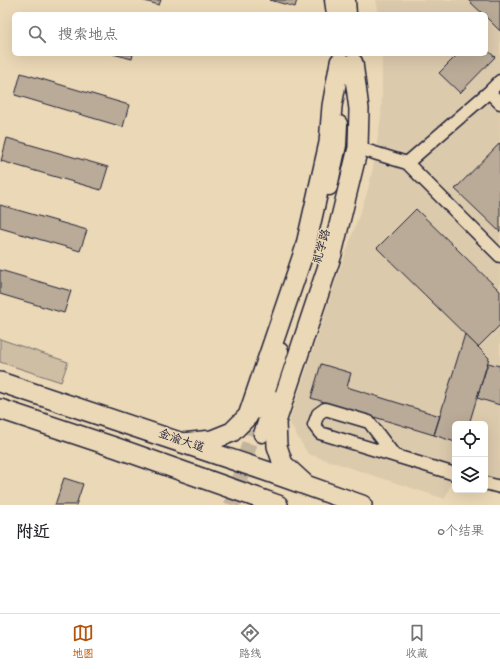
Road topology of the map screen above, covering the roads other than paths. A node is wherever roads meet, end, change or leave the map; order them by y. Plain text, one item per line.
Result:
1 (333, 0) edge
2 (347, 0) edge
3 (335, 12) edge
4 (348, 12) edge
5 (346, 58) edge
6 (500, 81) edge
7 (489, 92) junction
8 (500, 103) edge
9 (358, 148) junction
10 (407, 163) junction
11 (500, 256) edge
12 (0, 382) edge
13 (0, 409) edge
14 (258, 433) tunnel mouth
15 (182, 443) junction
16 (394, 455) junction
17 (452, 473) edge
18 (488, 484) edge
19 (306, 485) junction
20 (500, 487) edge
21 (278, 505) edge
22 (362, 505) edge

1 - 3 main road
2 - 4 main road
5 - 9 highway
5 - 14 main road, 礼学路
5 - 15 highway
6 - 7 street
7 - 8 street
7 - 10 street
9 - 10 street
9 - 19 highway
10 - 11 street
12 - 15 highway, 金渝大道
13 - 21 highway
15 - 19 highway, 金渝大道
16 - 16 street
16 - 17 street
18 - 20 street
19 - 22 highway, 金渝大道

